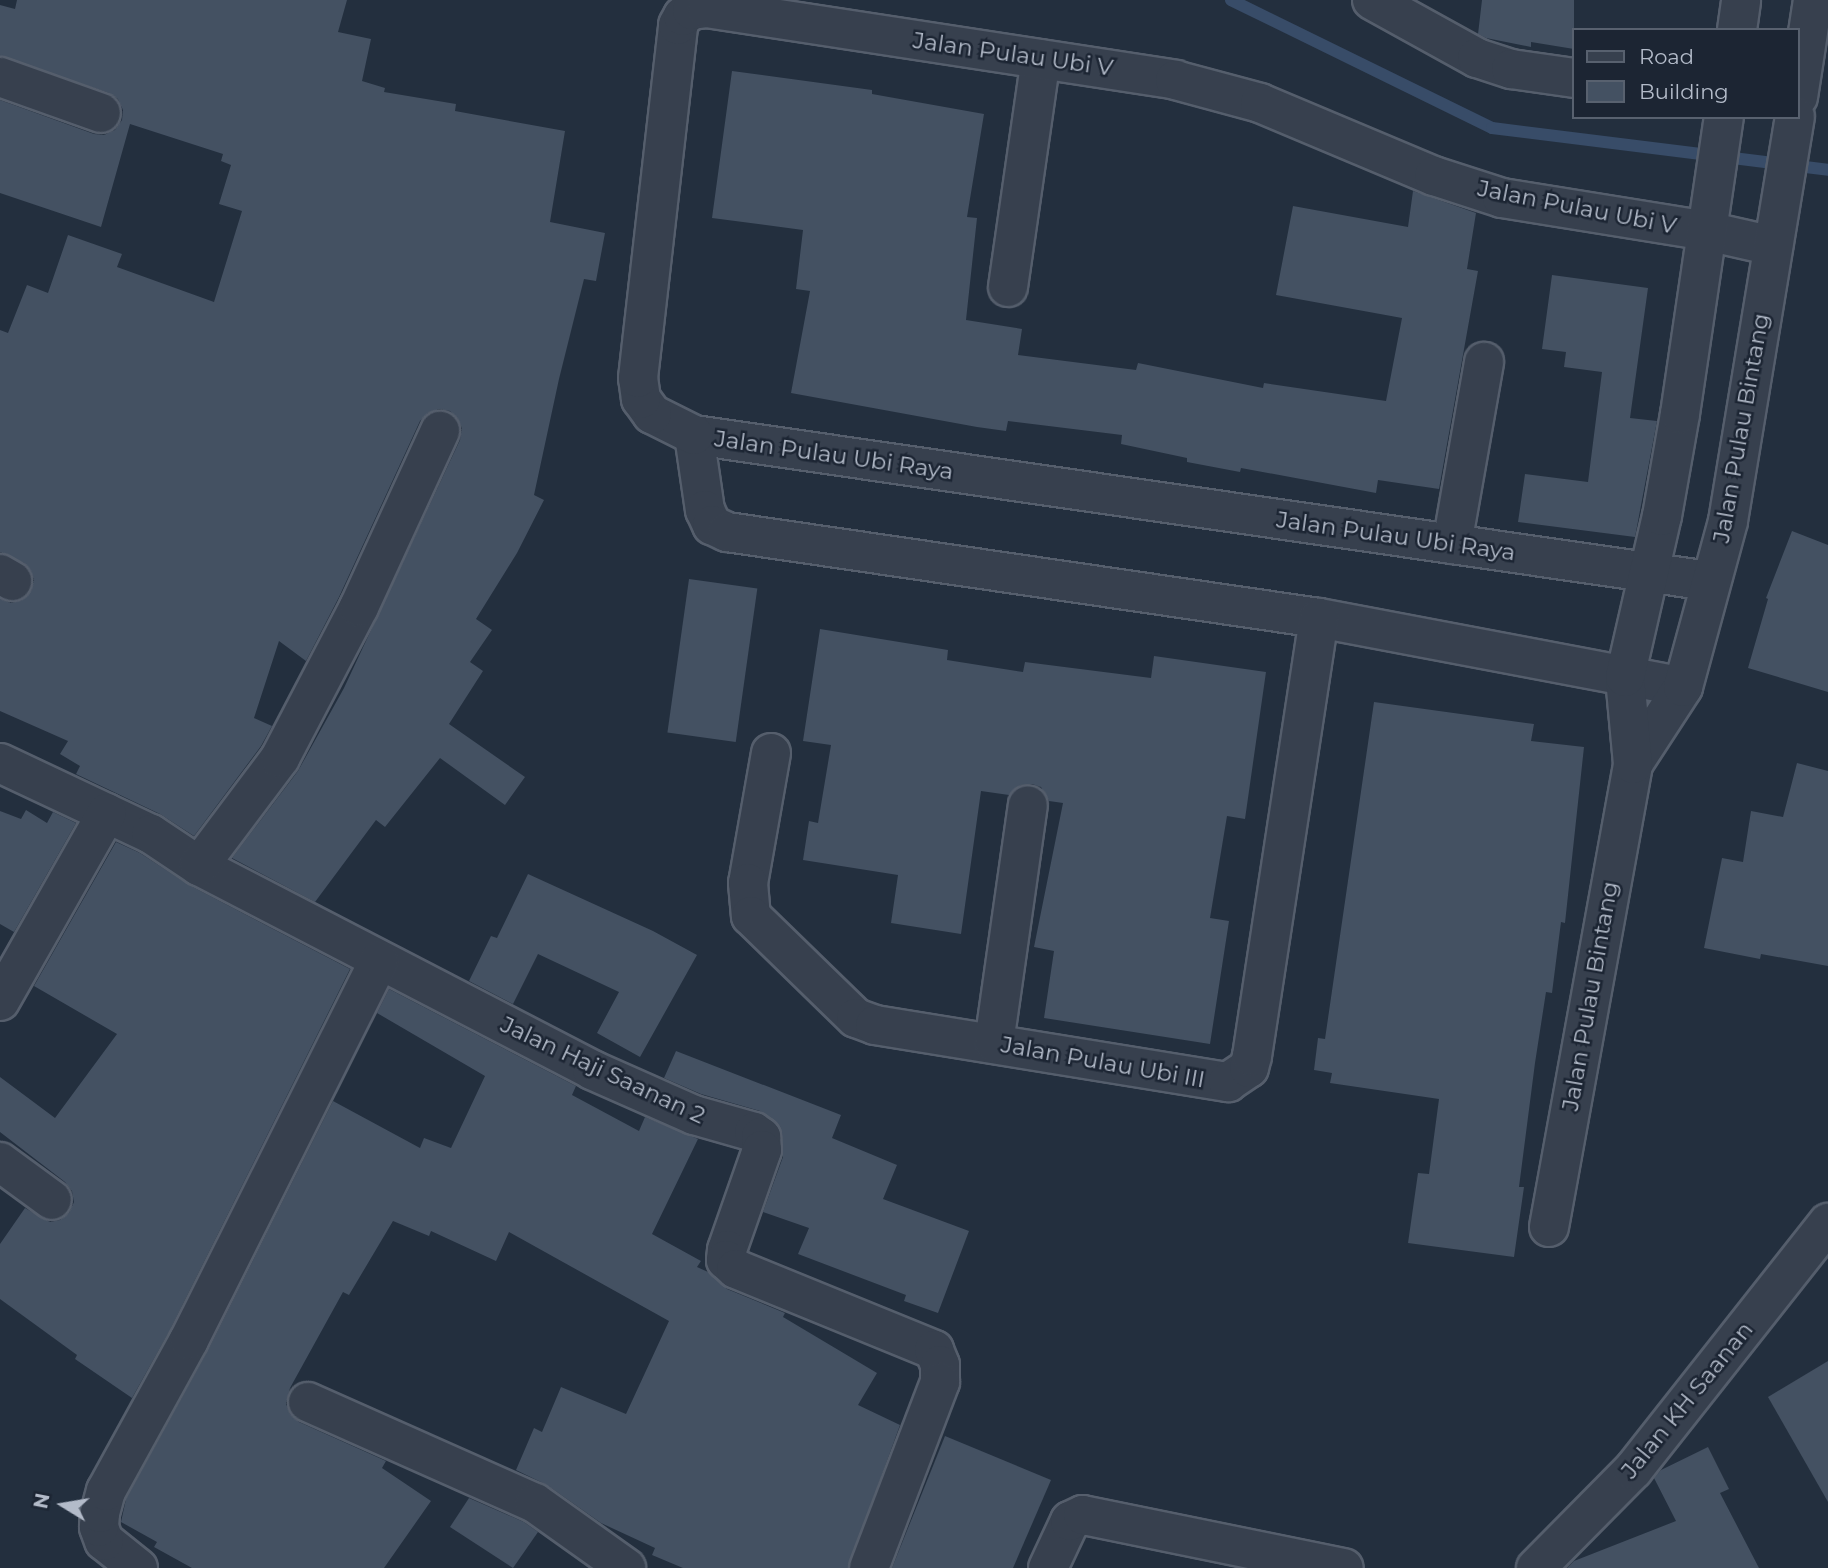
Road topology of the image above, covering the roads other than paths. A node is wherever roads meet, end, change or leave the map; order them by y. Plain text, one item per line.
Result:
1 (1372, 0) edge
2 (1741, 0) edge
3 (1813, 0) edge
4 (1737, 28) edge
5 (1041, 59) junction
6 (0, 77) edge
7 (1573, 78) edge
8 (1800, 85) edge
9 (1800, 98) edge
10 (1828, 104) edge
11 (101, 113) dead end
12 (1724, 119) edge
13 (1795, 119) edge
14 (1709, 218) junction
15 (1776, 232) junction
16 (1008, 287) dead end
17 (1484, 362) dead end
18 (440, 431) dead end
19 (694, 435) junction
20 (1452, 544) junction
21 (1648, 575) junction
22 (1709, 582) junction
23 (1318, 618) junction
24 (1625, 677) junction
25 (1683, 687) junction
26 (771, 753) dead end
27 (0, 763) edge
28 (1633, 764) junction
29 (1028, 805) dead end
30 (107, 813) junction
31 (199, 866) junction
32 (379, 961) junction
33 (0, 1001) edge
34 (994, 1043) junction
35 (0, 1162) edge
36 (52, 1200) dead end
37 (1828, 1223) edge
38 (1549, 1227) dead end
39 (308, 1402) dead end
40 (138, 1568) edge
41 (626, 1568) edge
42 (869, 1568) edge
43 (1048, 1568) edge
44 (1344, 1568) edge
45 (1536, 1568) edge

1 - 7 street
2 - 4 street
3 - 8 street
5 - 14 street, Jalan Pulau Ubi V
5 - 16 street
5 - 19 street, Jalan Pulau Ubi V
6 - 11 street
9 - 10 street
12 - 14 street, Jalan Pulau Bintang
13 - 15 street, Jalan Pulau Bintang
14 - 15 street, Jalan Pulau Ubi V
14 - 21 street, Jalan Pulau Bintang
15 - 22 street, Jalan Pulau Bintang
17 - 20 street
18 - 31 street
19 - 20 street, Jalan Pulau Ubi Raya
19 - 23 street, Jalan Pulau Ubi Raya
20 - 21 street, Jalan Pulau Ubi Raya
21 - 22 street, Jalan Pulau Ubi Raya
21 - 24 street, Jalan Pulau Bintang
22 - 25 street, Jalan Pulau Bintang
23 - 24 street, Jalan Pulau Ubi Raya
23 - 34 street, Jalan Pulau Ubi III
24 - 25 street, Jalan Pulau Ubi Raya
24 - 28 street, Jalan Pulau Bintang
25 - 28 street, Jalan Pulau Bintang
26 - 34 street, Jalan Pulau Ubi III
27 - 30 street, Jalan Haji Saanan 2
28 - 38 street, Jalan Pulau Bintang
29 - 34 street
30 - 31 street, Jalan Haji Saanan 2
30 - 33 street
31 - 32 street, Jalan Haji Saanan 2
32 - 40 street
32 - 42 street, Jalan Haji Saanan 2
35 - 36 street
37 - 45 street, Jalan KH Saanan
39 - 41 street
43 - 44 street

